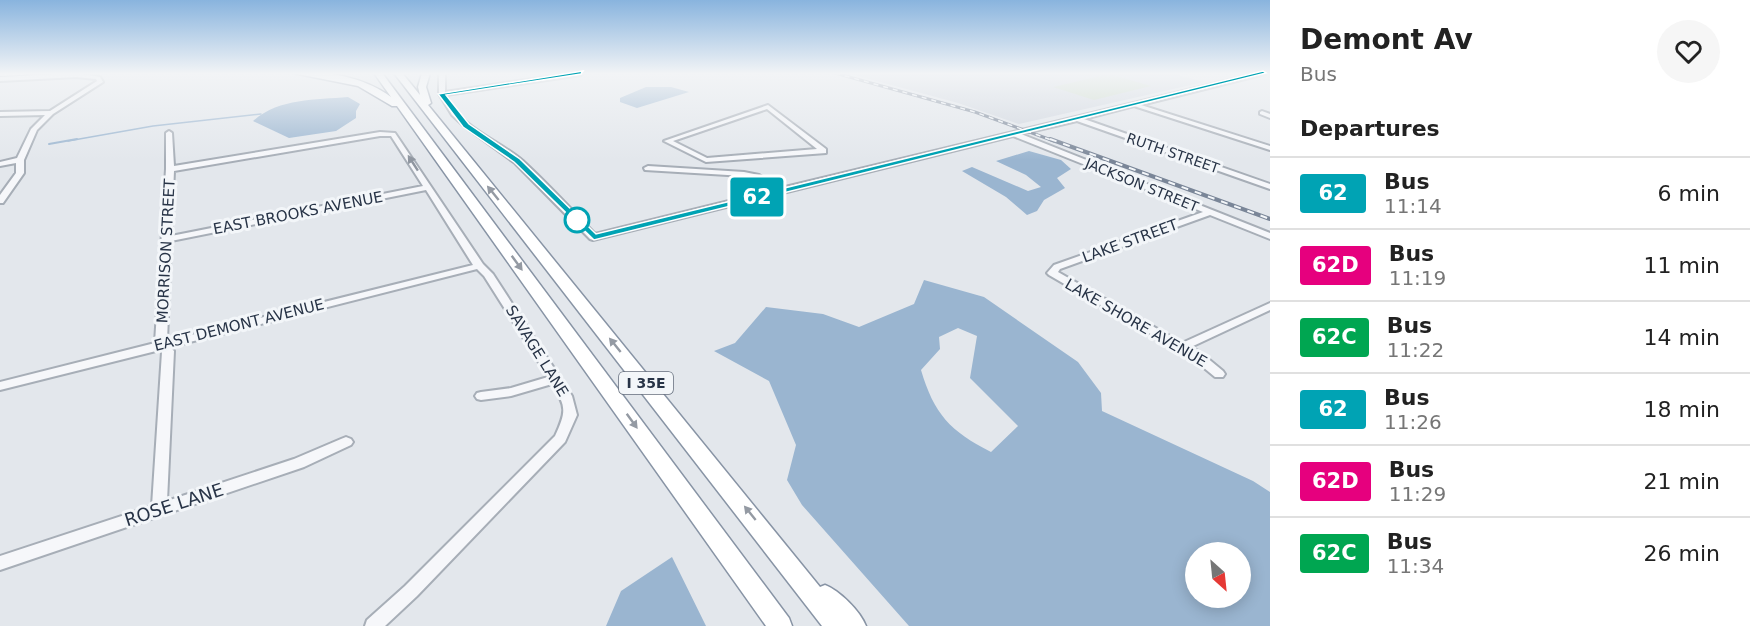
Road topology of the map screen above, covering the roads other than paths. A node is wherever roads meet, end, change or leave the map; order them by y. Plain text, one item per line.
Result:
1 (69, 102) edge
2 (400, 102) edge
3 (409, 102) edge
4 (413, 102) edge
5 (425, 102) edge
6 (448, 102) edge
7 (1141, 102) edge
8 (1133, 104) junction
9 (418, 111) junction
10 (51, 113) junction
11 (1262, 113) dead end
12 (0, 114) edge
13 (1270, 116) edge
14 (1075, 118) junction
15 (169, 133) dead end
16 (1014, 133) junction
17 (1270, 148) edge
18 (20, 160) junction
19 (706, 160) junction
20 (0, 164) edge
21 (648, 168) dead end
22 (170, 169) junction
23 (712, 171) junction
24 (429, 187) junction
25 (1270, 187) edge
26 (780, 192) junction
27 (0, 201) edge
28 (1211, 212) junction
29 (1270, 236) edge
30 (167, 239) junction
31 (479, 266) junction
32 (1052, 273) joint
33 (1270, 306) edge
34 (161, 344) junction
35 (1182, 347) junction
36 (1219, 374) dead end
37 (555, 379) junction
38 (0, 386) edge
39 (481, 396) dead end
40 (346, 442) dead end
41 (159, 510) junction
42 (771, 540) junction
43 (0, 563) edge
44 (753, 587) junction
45 (374, 626) edge
46 (771, 626) edge
47 (780, 626) edge
48 (837, 626) edge
49 (854, 626) edge

1 - 10 street
2 - 9 highway
3 - 9 highway, I 35E
4 - 9 highway, I 35E
5 - 9 highway
6 - 26 street
7 - 8 street
8 - 14 street
8 - 17 street
42 -> 9 highway, I 35E
9 -> 44 highway, I 35E
10 - 12 street
10 - 18 street
11 - 13 street
14 - 16 street
14 - 25 street, RUTH STREET
15 - 22 street, MORRISON STREET
16 - 26 street
16 - 28 street, JACKSON STREET
18 - 20 street
18 - 27 street
19 - 19 street
19 - 23 street
21 - 23 street
24 -> 22 street, SAVAGE LANE
22 - 30 street, MORRISON STREET
23 - 26 street
24 - 30 street, EAST BROOKS AVENUE
24 - 31 street, SAVAGE LANE
28 - 29 street, JACKSON STREET
28 - 32 street, LAKE STREET
30 - 34 street, MORRISON STREET
31 - 34 street, EAST DEMONT AVENUE
31 - 37 street, SAVAGE LANE
32 - 35 street, LAKE SHORE AVENUE
33 - 35 street
34 - 38 street, EAST DEMONT AVENUE
34 - 41 street, MORRISON STREET
35 - 36 street, LAKE SHORE AVENUE
37 - 39 street
37 - 45 street, SAVAGE LANE
40 - 41 street, ROSE LANE
41 - 43 street, ROSE LANE
42 - 48 highway, I 35E
42 - 49 highway
44 - 46 highway
44 - 47 highway, I 35E

